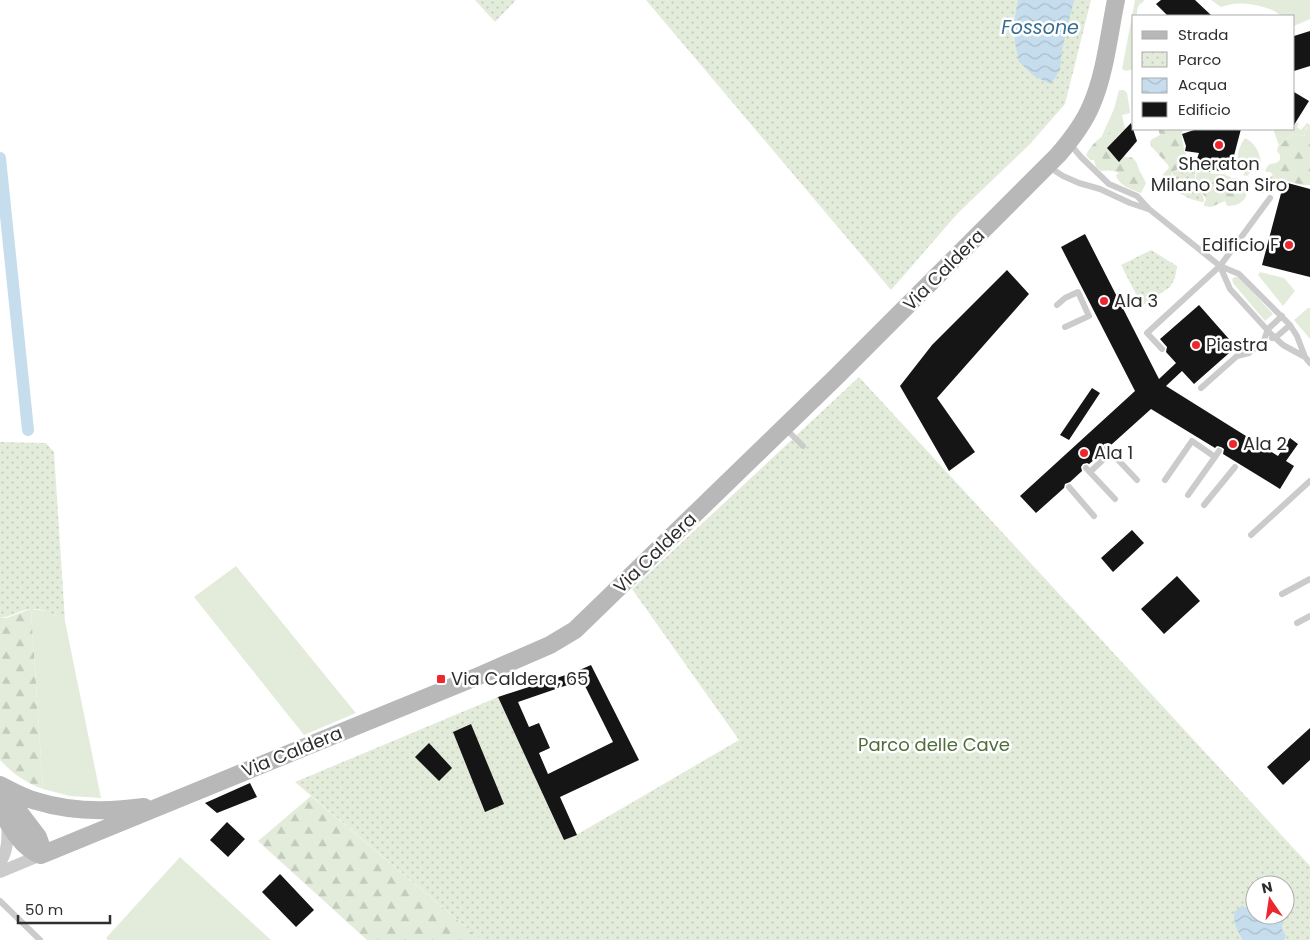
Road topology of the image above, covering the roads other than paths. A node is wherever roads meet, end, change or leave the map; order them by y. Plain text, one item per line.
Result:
1 (1116, 0) edge
2 (1068, 142) junction
3 (1047, 166) junction
4 (1270, 198) dead end
5 (1149, 209) junction
6 (1220, 266) junction
7 (1057, 305) dead end
8 (1282, 316) junction
9 (1290, 325) junction
10 (1065, 327) dead end
11 (1268, 330) junction
12 (1275, 338) junction
13 (1264, 340) junction
14 (1162, 348) dead end
15 (1304, 357) junction
16 (1310, 363) edge
17 (1201, 388) dead end
18 (784, 427) junction
19 (802, 446) dead end
20 (1219, 451) dead end
21 (1215, 457) junction
22 (1234, 467) dead end
23 (1137, 480) dead end
24 (1165, 480) dead end
25 (1310, 481) edge
26 (1069, 487) dead end
27 (1188, 495) dead end
28 (1115, 498) dead end
29 (1204, 505) dead end
30 (1094, 516) dead end
31 (1251, 535) dead end
32 (1310, 579) edge
33 (1282, 594) dead end
34 (1310, 616) edge
35 (1297, 623) dead end
36 (0, 786) edge
37 (169, 803) junction
38 (3, 815) edge
39 (41, 855) junction
40 (0, 863) edge
41 (0, 872) edge
42 (0, 901) edge
43 (40, 940) edge

1 - 2 street, Via Caldera
2 - 3 street, Via Caldera
2 - 5 lane
3 - 5 lane
3 - 18 street, Via Caldera
4 - 6 lane
5 - 6 lane
6 - 8 lane
6 - 11 lane
6 - 14 lane
7 - 10 lane
8 - 9 lane
8 - 11 lane
9 - 12 lane
9 - 15 lane
11 - 12 lane
11 - 13 lane
12 - 13 lane
12 - 15 lane
13 - 17 lane
15 - 16 lane
18 - 19 lane
18 - 37 street, Via Caldera
20 - 21 lane
21 - 24 lane
21 - 27 lane
22 - 29 lane
23 - 28 lane
25 - 31 lane
26 - 30 lane
32 - 33 lane
34 - 35 lane
36 - 37 street
36 - 39 street
37 - 39 street, Via Caldera
38 - 39 street
38 - 40 street
39 - 41 street, Via Caldera
42 - 43 lane

